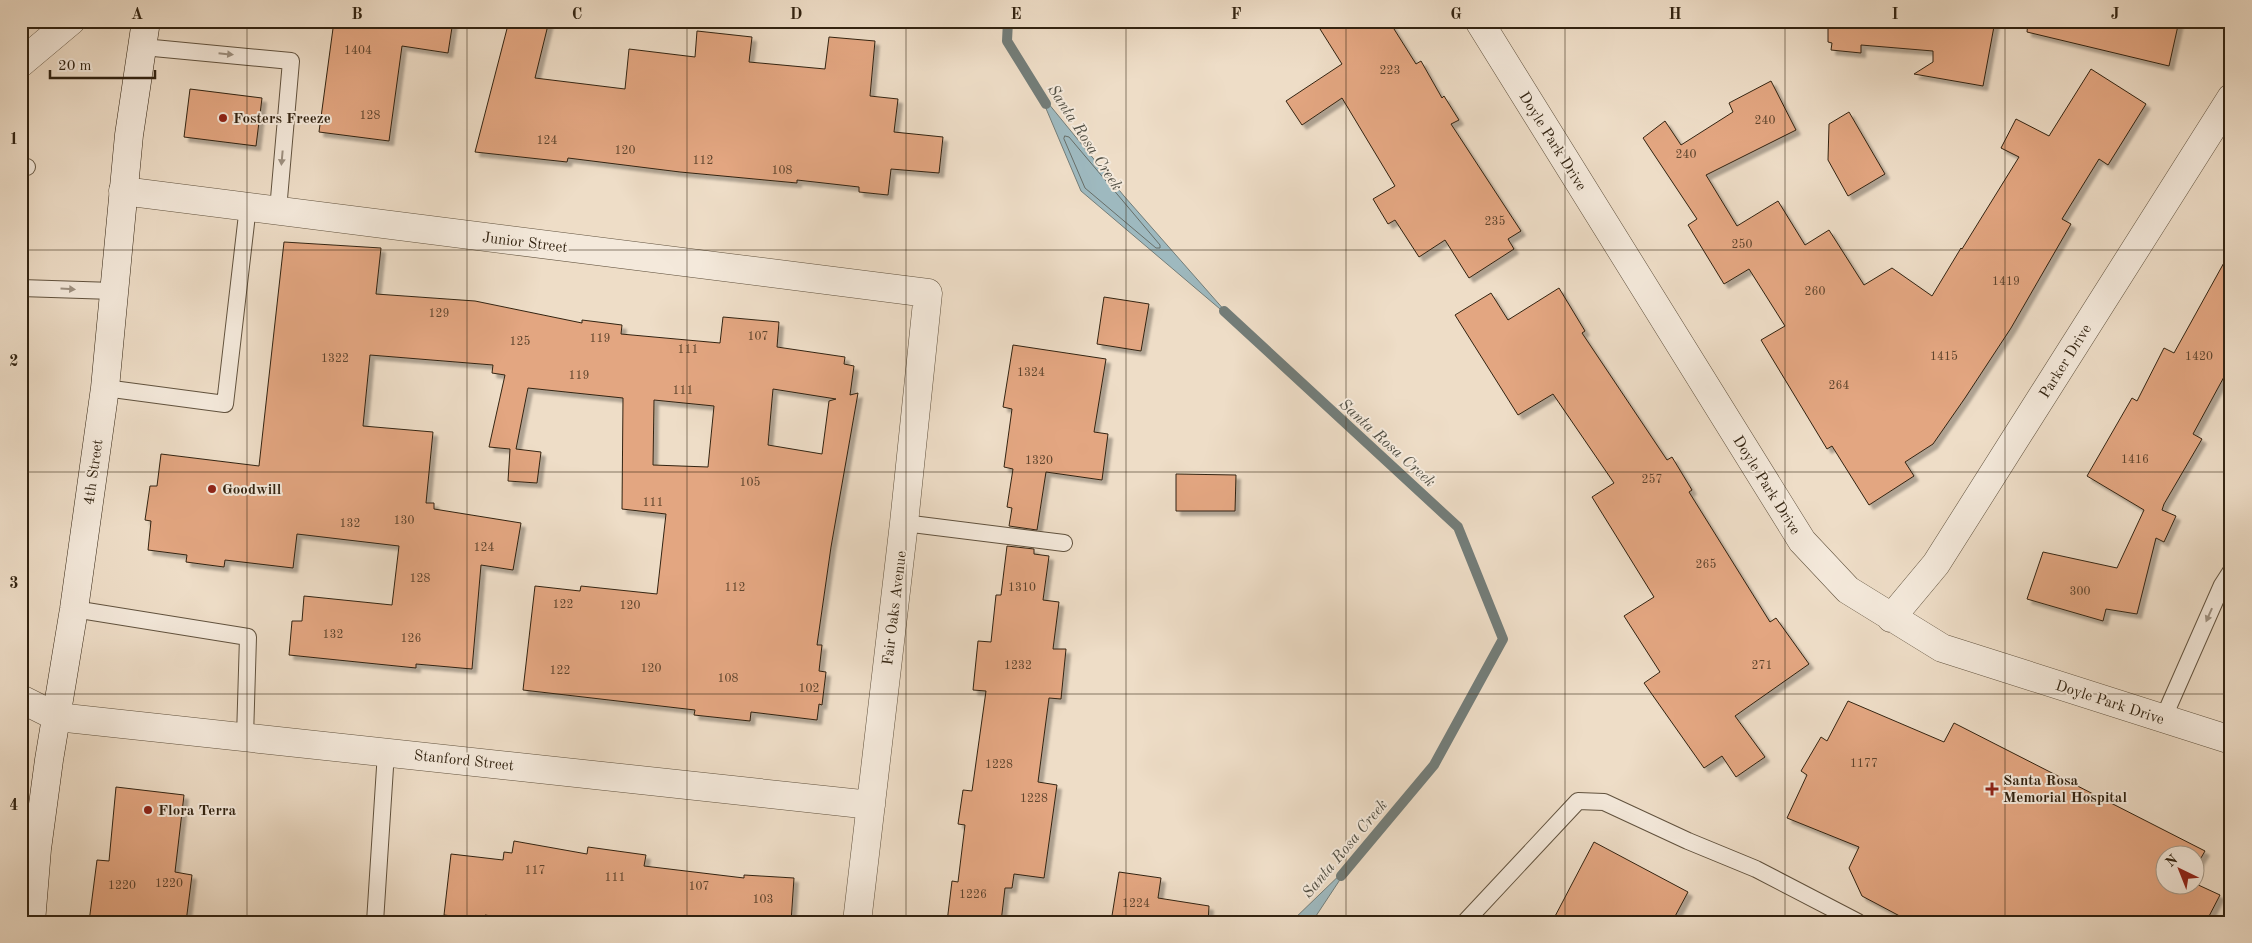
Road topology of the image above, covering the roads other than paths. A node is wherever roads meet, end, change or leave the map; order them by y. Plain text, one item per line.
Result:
1 (71, 21) edge
2 (1479, 21) edge
3 (145, 34) edge
4 (21, 63) edge
5 (2231, 98) edge
6 (123, 191) junction
7 (248, 206) junction
8 (278, 210) junction
9 (21, 288) edge
10 (113, 291) junction
11 (928, 293) joint
12 (105, 388) junction
13 (904, 523) junction
14 (1064, 543) dead end
15 (2231, 571) edge
16 (74, 609) junction
17 (1891, 618) junction
18 (21, 699) edge
19 (57, 717) junction
20 (2163, 719) junction
21 (245, 737) junction
22 (2231, 740) edge
23 (386, 752) junction
24 (871, 806) junction
25 (29, 852) edge
26 (31, 922) edge
27 (375, 922) edge
28 (857, 922) edge
29 (1466, 922) edge
30 (1858, 922) edge

1 - 4 street
2 - 17 street, Doyle Park Drive
3 - 6 street, 4th Street
3 -> 8 lane
5 - 17 street, Parker Drive
6 - 7 street, Junior Street
6 - 10 street, 4th Street
7 - 8 street, Junior Street
7 - 12 lane
8 - 11 street, Junior Street
9 -> 10 lane
10 - 12 street, 4th Street
11 - 13 street, Fair Oaks Avenue
12 - 16 street, 4th Street
13 - 14 lane
13 - 24 street, Fair Oaks Avenue
15 -> 20 lane
16 - 19 street, 4th Street
16 - 21 lane
17 - 20 street, Doyle Park Drive
18 - 19 street
19 - 21 street, Stanford Street
19 - 25 street, 4th Street
20 - 22 street, Doyle Park Drive
21 - 23 street, Stanford Street
23 - 24 street, Stanford Street
23 - 27 lane
24 - 28 street, Fair Oaks Avenue
25 - 26 street, 4th Street
29 - 30 lane

